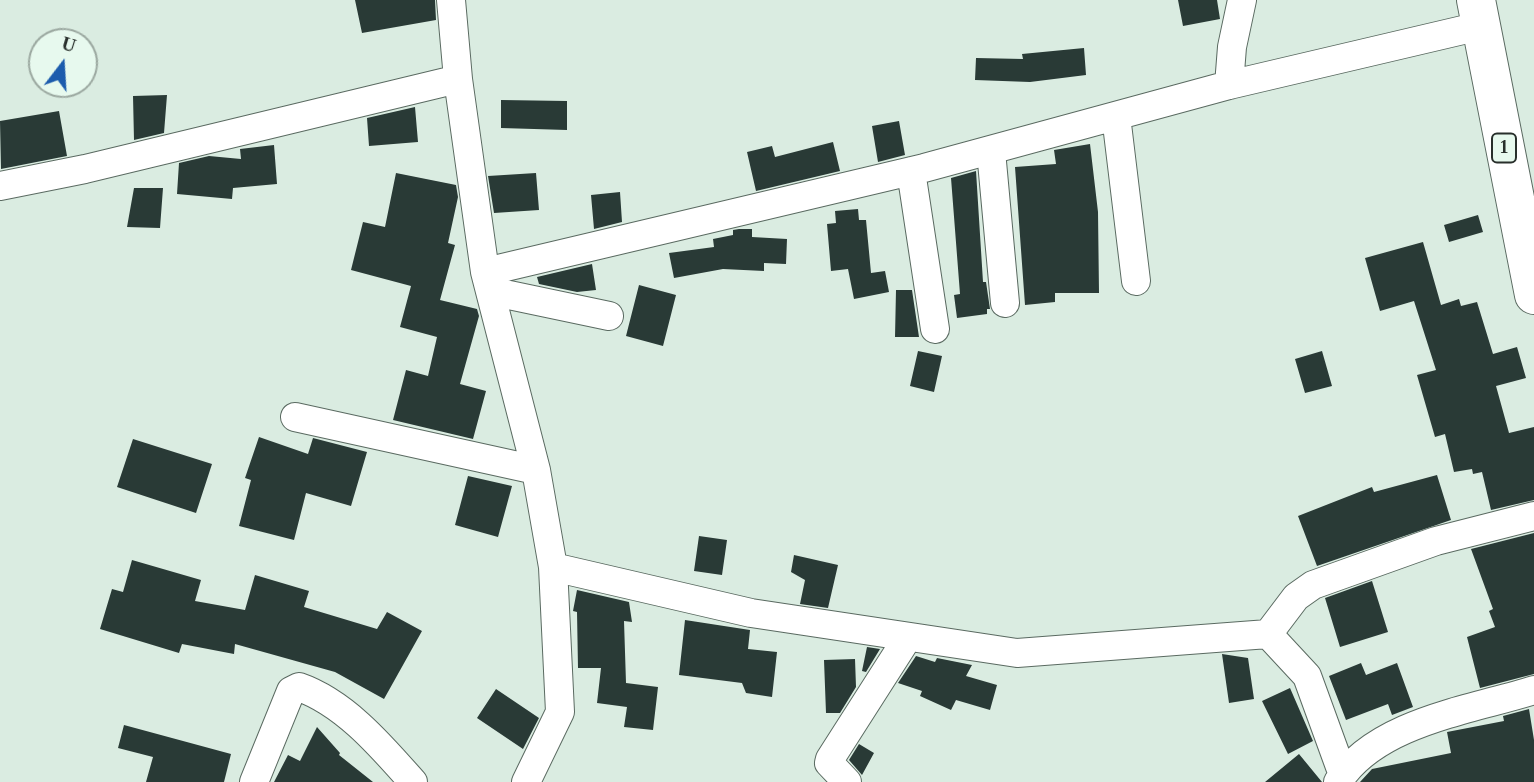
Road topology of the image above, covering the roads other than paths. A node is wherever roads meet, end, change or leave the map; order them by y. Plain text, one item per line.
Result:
1 (451, 0) edge
2 (1242, 0) edge
3 (1478, 13) edge
4 (458, 79) junction
5 (1229, 85) junction
6 (1116, 117) junction
7 (991, 151) junction
8 (911, 171) junction
9 (0, 186) edge
10 (488, 281) junction
11 (1136, 281) dead end
12 (1534, 295) edge
13 (1005, 303) dead end
14 (608, 316) dead end
15 (935, 329) dead end
16 (295, 417) dead end
17 (536, 470) junction
18 (1534, 516) edge
19 (553, 568) junction
20 (1268, 634) junction
21 (908, 637) junction
22 (1534, 690) edge
23 (1341, 779) edge
24 (254, 782) edge
25 (413, 782) edge
26 (526, 782) edge
27 (847, 782) edge

1 - 4 street
2 - 5 street
3 - 5 street
3 - 12 highway, 1
4 - 9 street
4 - 10 street
5 - 6 street
6 - 7 street
6 - 11 street
7 - 8 street
7 - 13 street
8 - 10 street
8 - 15 street
10 - 14 street
10 - 17 street
16 - 17 street
17 - 19 street
18 - 20 street
19 - 21 street
19 - 26 street
20 - 21 street
20 - 23 street
21 - 27 street
22 - 23 street
24 - 25 street

